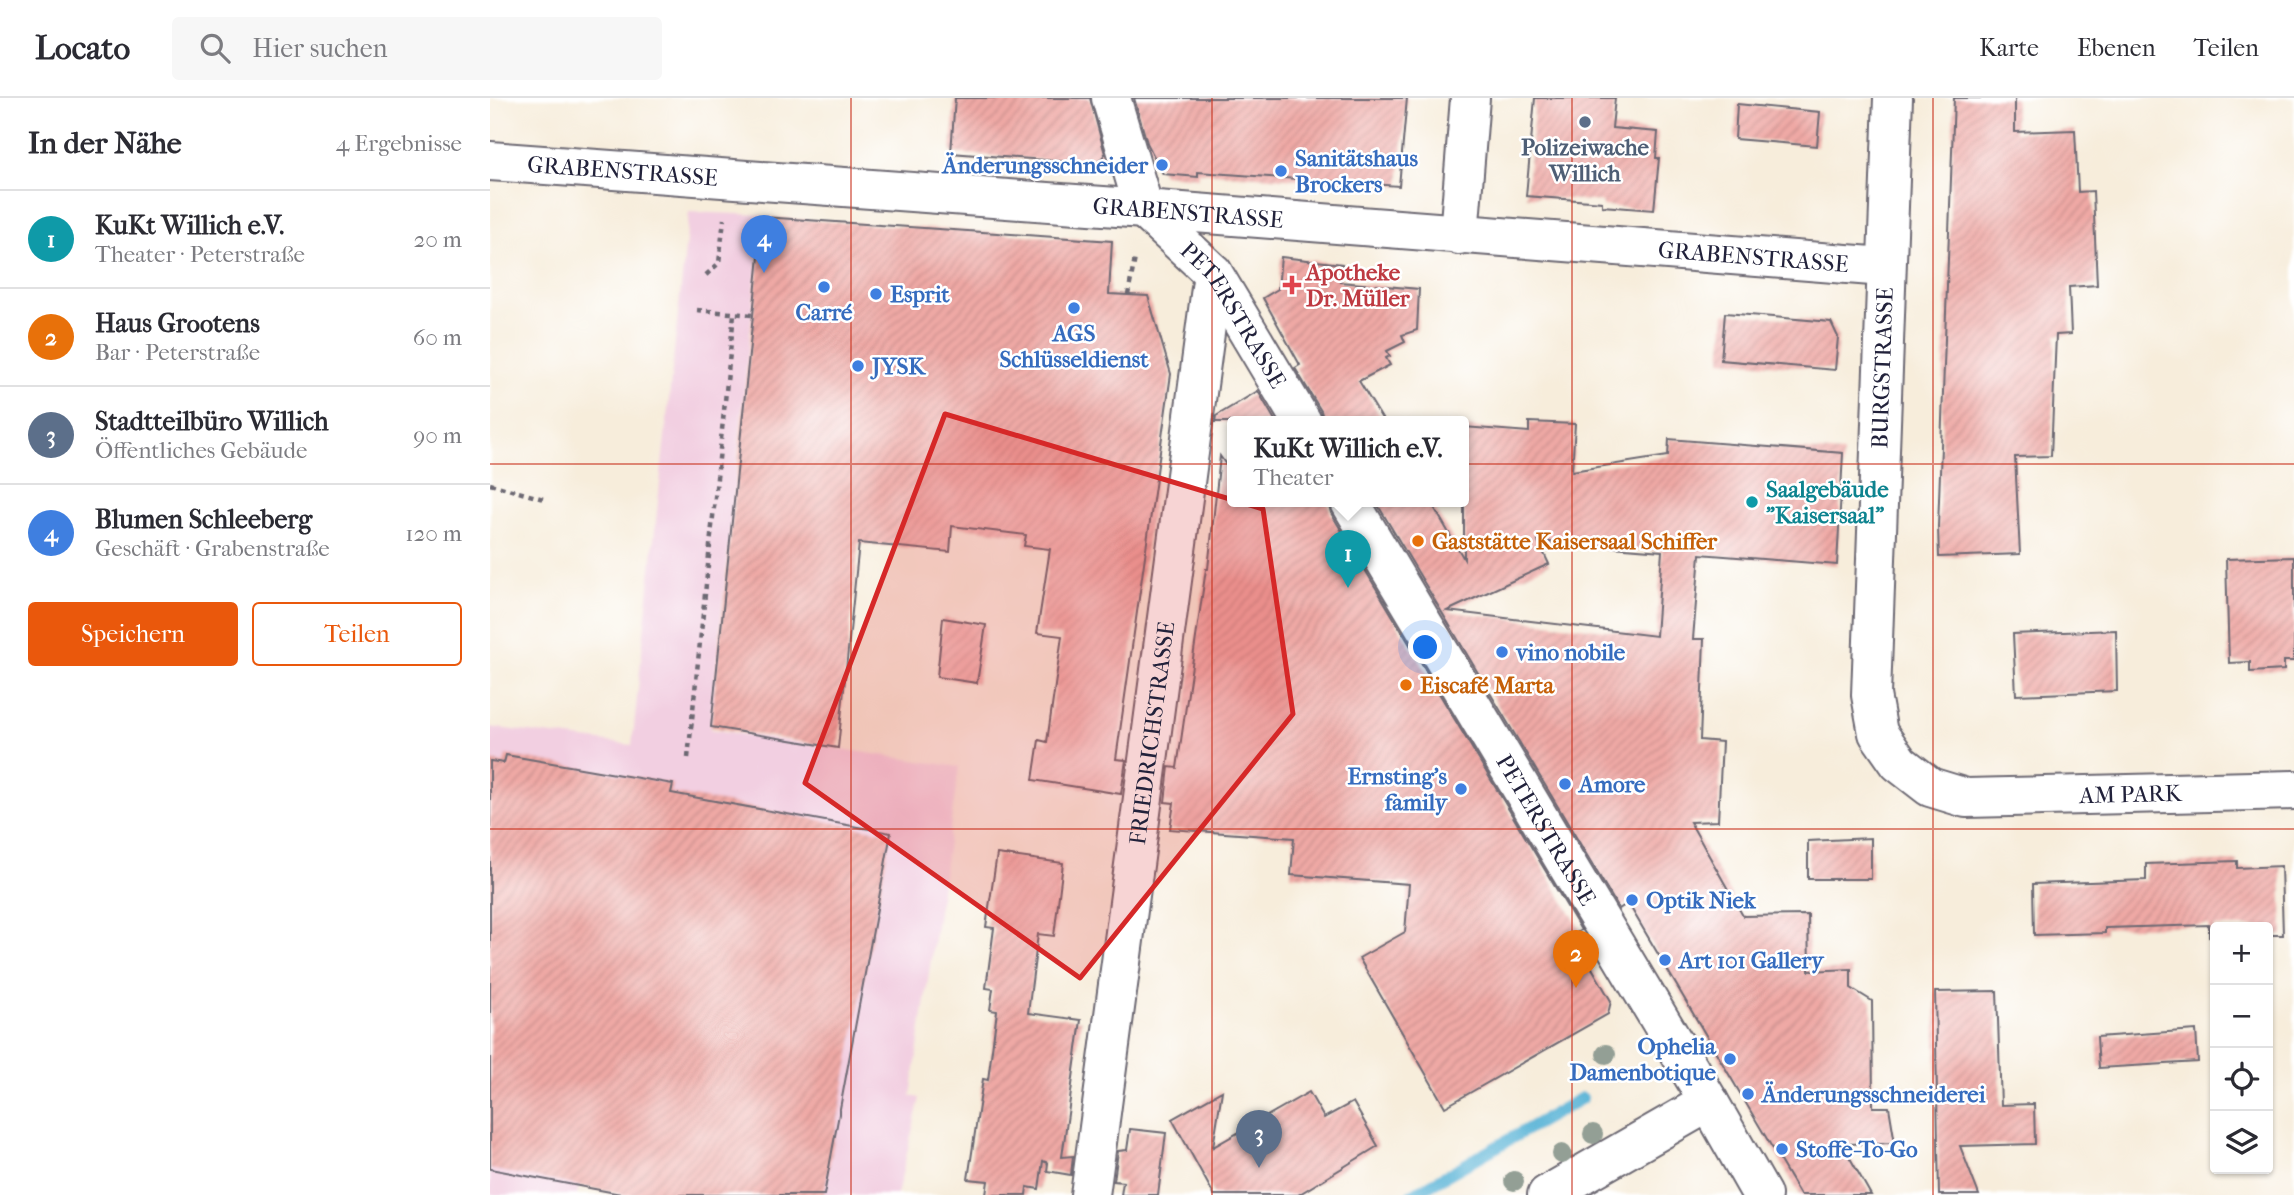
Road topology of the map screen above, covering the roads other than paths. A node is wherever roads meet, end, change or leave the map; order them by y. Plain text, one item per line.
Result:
1 (1111, 98) edge
2 (1470, 98) edge
3 (1893, 98) edge
4 (490, 161) edge
5 (1144, 208) junction
6 (1458, 235) junction
7 (1885, 267) junction
8 (1213, 273) junction
9 (1298, 416) edge
10 (1353, 507) edge
11 (2294, 790) edge
12 (1966, 798) joint
13 (1709, 1102) junction
14 (1090, 1195) edge
15 (1547, 1195) edge
16 (1762, 1195) edge

1 - 5 street
2 - 6 street
3 - 7 street, BURGSTRASSE
4 - 5 street, GRABENSTRASSE
5 - 6 street, GRABENSTRASSE
5 - 8 street, PETERSTRASSE
6 - 7 street, GRABENSTRASSE
7 - 12 street, BURGSTRASSE
8 - 9 street, PETERSTRASSE
8 - 14 street, FRIEDRICHSTRASSE
10 - 13 street, PETERSTRASSE
11 - 12 street, AM PARK
13 - 15 street
13 - 16 street, PETERSTRASSE

